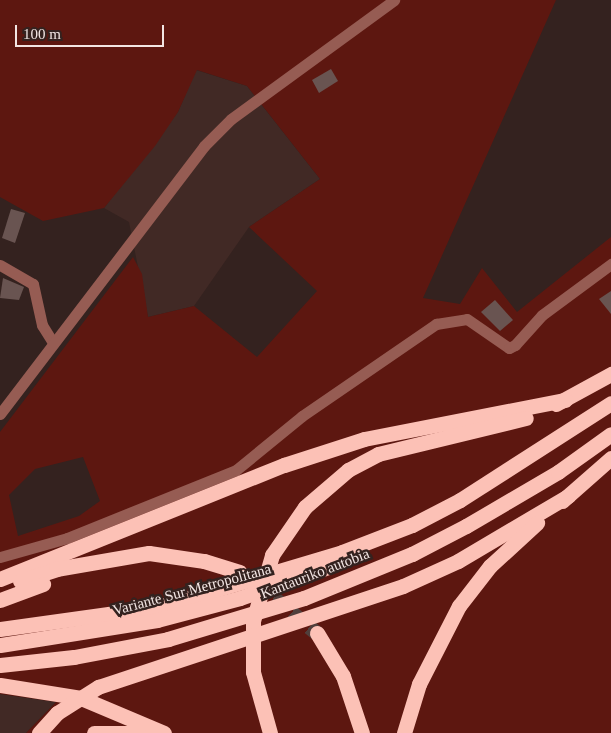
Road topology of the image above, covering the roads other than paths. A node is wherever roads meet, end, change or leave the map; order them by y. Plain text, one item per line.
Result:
1 (394, 0) edge
2 (611, 264) edge
3 (0, 265) edge
4 (52, 341) junction
5 (27, 373) junction
6 (611, 374) edge
7 (565, 400) junction
8 (0, 401) edge
9 (611, 403) edge
10 (0, 414) edge
11 (611, 434) edge
12 (611, 458) edge
13 (568, 496) junction
14 (412, 525) junction
15 (0, 557) edge
16 (104, 559) junction
17 (239, 572) dead end
18 (0, 579) edge
19 (0, 588) edge
20 (0, 600) edge
21 (0, 629) edge
22 (317, 633) tunnel mouth
23 (0, 645) edge
24 (0, 665) edge
25 (0, 685) edge
26 (39, 733) edge
27 (94, 733) edge
28 (138, 733) edge
29 (164, 733) edge
30 (270, 733) edge
31 (362, 733) edge
32 (404, 733) edge

1 - 4 street
2 - 15 street
3 - 4 street
4 - 5 street
5 - 8 street
5 - 10 street
6 - 7 highway
7 - 18 highway
7 - 30 highway
9 - 14 highway, Kantauriko autobia
11 - 24 highway, Kantauriko autobia
12 - 13 highway
13 - 26 highway
13 - 32 highway
14 - 21 highway, Kantauriko autobia
14 - 23 highway, Variante Sur Metropolitana
16 - 17 highway
16 - 19 highway
16 - 20 highway
22 - 31 highway
25 - 29 highway
27 - 28 highway

